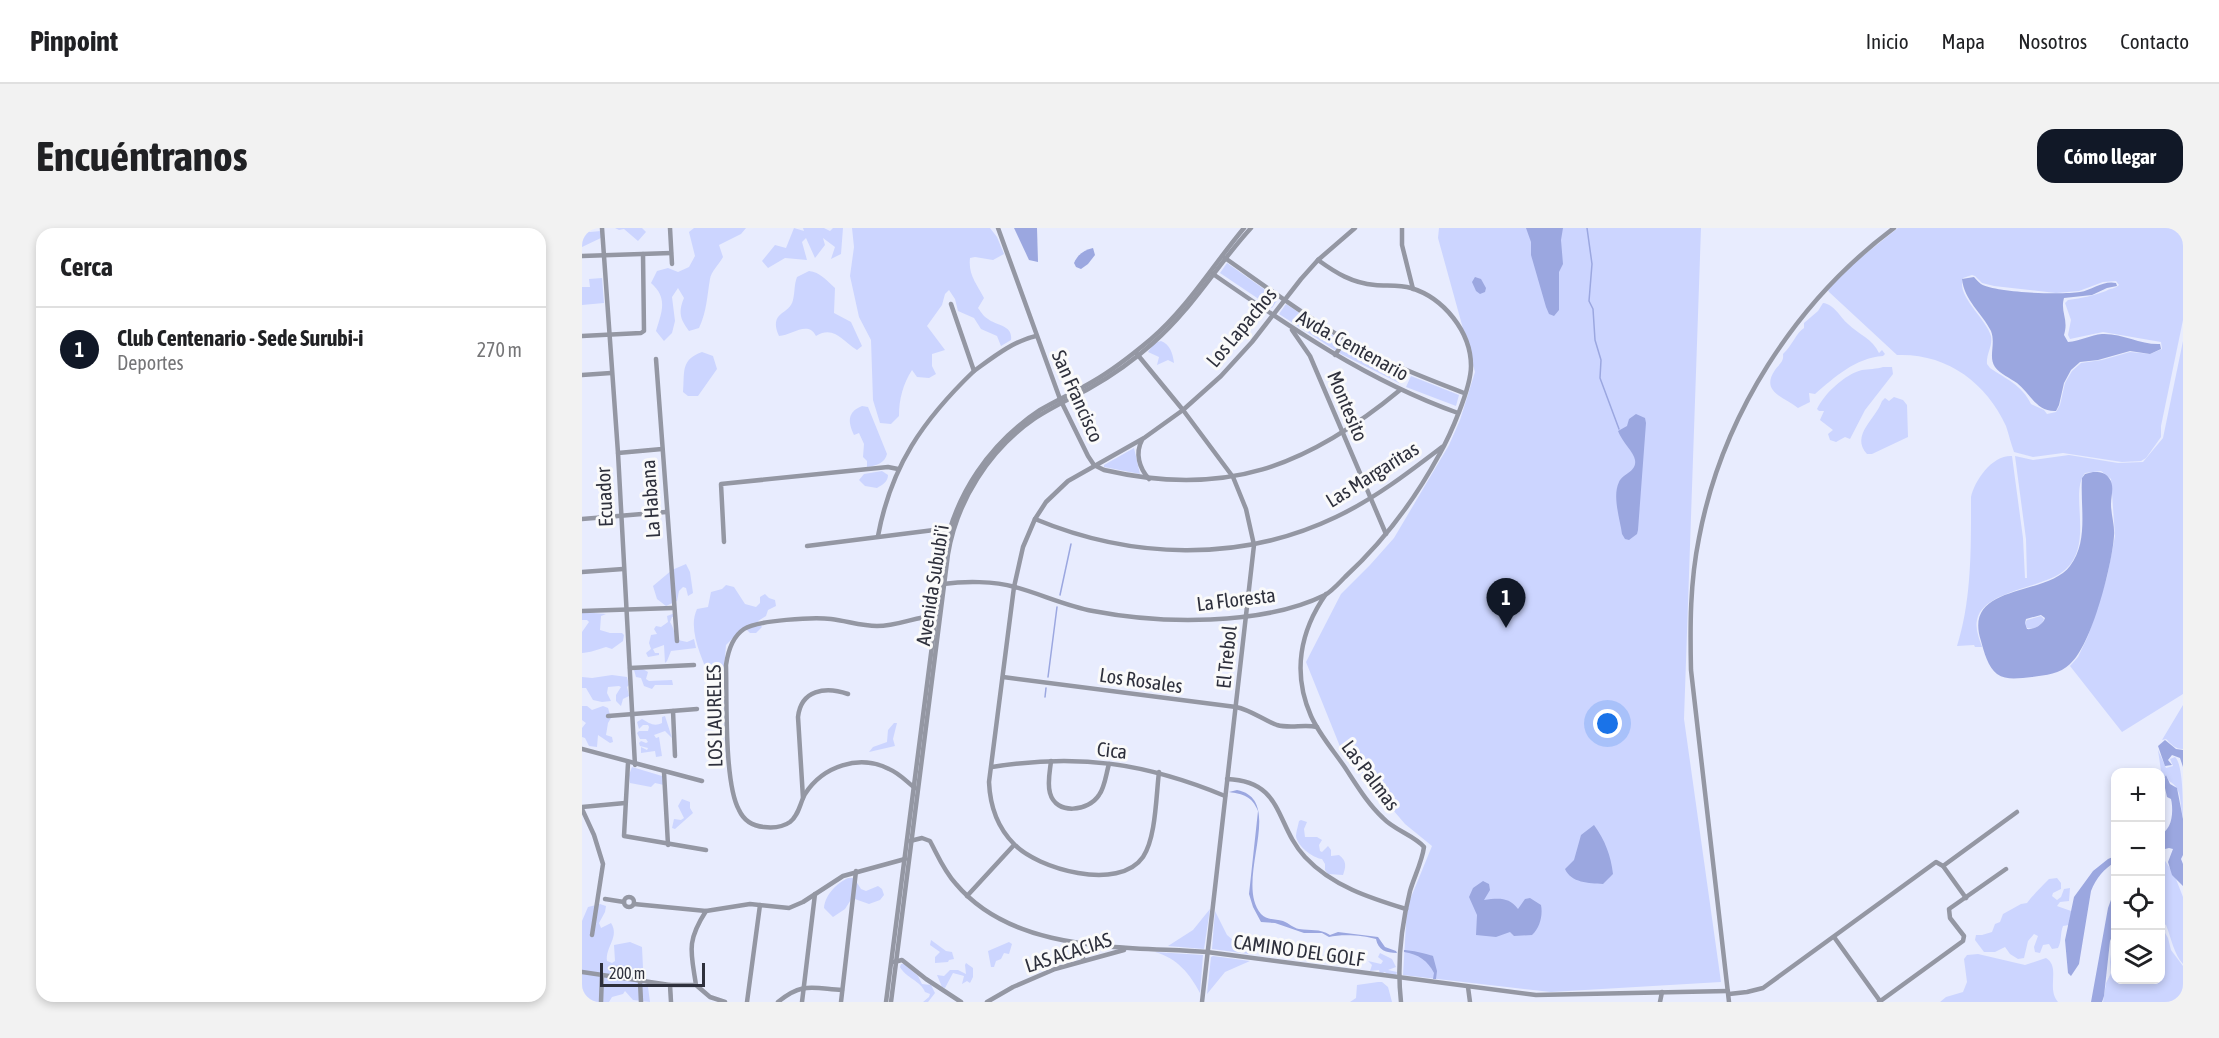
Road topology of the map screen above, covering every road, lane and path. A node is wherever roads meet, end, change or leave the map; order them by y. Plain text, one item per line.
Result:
1 (602, 228) edge
2 (670, 228) edge
3 (998, 228) edge
4 (1244, 228) edge
5 (1251, 228) edge
6 (1355, 228) edge
7 (1402, 228) edge
8 (1894, 228) edge
9 (671, 252) junction
10 (643, 254) junction
11 (582, 256) edge
12 (604, 256) junction
13 (1224, 257) junction
14 (1318, 260) junction
15 (672, 264) dead end
16 (1212, 273) junction
17 (1413, 289) junction
18 (1284, 298) junction
19 (951, 304) dead end
20 (1272, 315) junction
21 (1289, 326) junction
22 (609, 334) junction
23 (582, 336) edge
24 (1036, 336) junction
25 (1346, 339) junction
26 (1136, 354) junction
27 (1335, 355) junction
28 (656, 359) dead end
29 (974, 371) junction
30 (611, 373) junction
31 (582, 375) edge
32 (1400, 390) junction
33 (1464, 393) junction
34 (1061, 401) junction
35 (1183, 410) junction
36 (1458, 413) junction
37 (1343, 433) junction
38 (1144, 438) junction
39 (1444, 445) junction
40 (662, 449) junction
41 (618, 453) junction
42 (1094, 465) junction
43 (898, 469) junction
44 (1233, 477) junction
45 (1149, 479) junction
46 (1370, 499) junction
47 (666, 512) junction
48 (620, 516) junction
49 (582, 519) edge
50 (1035, 519) junction
51 (1386, 534) junction
52 (878, 536) junction
53 (950, 536) junction
54 (724, 542) dead end
55 (1254, 545) junction
56 (807, 546) dead end
57 (623, 569) junction
58 (582, 572) edge
59 (942, 584) junction
60 (1014, 587) junction
61 (1326, 594) junction
62 (1311, 601) junction
63 (1316, 607) junction
64 (673, 608) junction
65 (626, 609) junction
66 (582, 611) edge
67 (1246, 615) junction
68 (936, 616) junction
69 (676, 639) dead end
70 (694, 665) dead end
71 (630, 668) junction
72 (1003, 677) junction
73 (848, 694) dead end
74 (1236, 707) junction
75 (697, 710) dead end
76 (673, 711) junction
77 (633, 714) junction
78 (1311, 715) junction
79 (608, 716) dead end
80 (1307, 726) junction
81 (1317, 727) junction
82 (582, 749) edge
83 (675, 756) dead end
84 (1051, 761) junction
85 (628, 763) junction
86 (1109, 764) junction
87 (635, 765) junction
88 (992, 767) junction
89 (664, 772) junction
90 (1159, 772) junction
91 (1227, 779) junction
92 (702, 781) dead end
93 (802, 781) junction
94 (812, 785) junction
95 (916, 788) junction
96 (1225, 796) junction
97 (803, 798) junction
98 (625, 803) junction
99 (582, 808) edge
100 (2017, 812) dead end
101 (909, 841) junction
102 (668, 844) junction
103 (1014, 845) junction
104 (706, 850) dead end
105 (905, 860) junction
106 (1943, 866) junction
107 (2006, 869) dead end
108 (856, 871) junction
109 (815, 894) junction
110 (967, 896) junction
111 (1965, 898) junction
112 (605, 899) dead end
113 (760, 905) junction
114 (1406, 909) junction
115 (706, 911) junction
116 (592, 935) dead end
117 (1834, 937) junction
118 (1074, 943) junction
119 (1127, 949) junction
120 (1207, 952) junction
121 (1084, 960) junction
122 (894, 962) junction
123 (582, 972) edge
124 (602, 975) junction
125 (1400, 979) junction
126 (640, 981) junction
127 (670, 985) junction
128 (696, 985) junction
129 (804, 987) junction
130 (1468, 987) junction
131 (842, 990) junction
132 (1662, 992) junction
133 (1728, 992) junction
134 (1593, 994) junction
135 (998, 1000) edge
136 (602, 1002) edge
137 (640, 1002) edge
138 (671, 1002) edge
139 (725, 1002) edge
140 (747, 1002) edge
141 (778, 1002) edge
142 (802, 1002) edge
143 (841, 1002) edge
144 (889, 1002) edge
145 (961, 1002) edge
146 (987, 1002) edge
147 (1202, 1002) edge
148 (1401, 1002) edge
149 (1470, 1002) edge
150 (1590, 1002) edge
151 (1660, 1002) edge
152 (1730, 1002) edge
153 (1880, 1002) edge

1 - 12 street, Ecuador
2 - 9 street
3 - 24 street, San Francisco
4 - 13 street, Avenida Sububi'i
5 - 13 street, Avenida Sububi'i
6 - 14 street, Los Lapachos
7 - 17 street
8 - 133 street
9 - 10 street
9 - 15 street
10 - 12 street
10 - 22 street
11 - 12 street
12 - 22 street, Ecuador
13 - 16 street, Avenida Sububi'i
13 - 18 street, Avda. Centenario
14 - 17 street
14 - 18 street, Los Lapachos
16 - 20 street, Avda. Centenario
16 - 26 street, Avenida Sububi'i
17 - 33 street, La Floresta
18 - 20 street, Los Lapachos
18 - 25 street, Avda. Centenario
19 - 29 street
20 - 21 street, Avda. Centenario
20 - 35 street, Los Lapachos
21 - 27 street, Avda. Centenario
21 - 37 street, Montesito
22 - 23 street
22 - 30 street, Ecuador
24 - 29 street
24 - 34 street, San Francisco
25 - 27 street
25 - 33 street, Avda. Centenario
26 - 34 street, Avenida Sububi'i
26 - 35 street, El Trebol
27 - 32 street, Avda. Centenario
28 - 40 street, La Habana
29 - 43 street
30 - 31 street
30 - 41 street, Ecuador
32 - 36 street, Avda. Centenario
32 - 37 street, San Francisco
33 - 36 street, La Floresta
34 - 42 street, San Francisco
34 - 53 street, Avenida Sububi'i
35 - 38 street, Los Lapachos
35 - 44 street, El Trebol
36 - 39 street, La Floresta
37 - 44 street, San Francisco
37 - 46 street, Montesito
38 - 42 street, Los Lapachos
38 - 45 street
39 - 46 street, Las Margaritas
39 - 51 street, La Floresta
40 - 41 street
40 - 47 street, La Habana
41 - 48 street, Ecuador
42 - 45 street, San Francisco
42 - 50 street, Los Lapachos
43 - 52 street
43 - 54 street
44 - 45 street, San Francisco
44 - 55 street, El Trebol
46 - 51 street, Montesito
46 - 55 street, Las Margaritas
47 - 48 street
47 - 64 street, La Habana
48 - 49 street
48 - 57 street, Ecuador
50 - 55 street, Las Margaritas
50 - 60 street, Los Lapachos
51 - 61 street, La Floresta
52 - 53 street
52 - 56 street
53 - 59 street, Avenida Sububi'i
55 - 67 street, El Trebol
57 - 58 street
57 - 65 street, Ecuador
59 - 60 street, La Floresta
59 - 68 street, Avenida Sububi'i
59 - 95 street, Avenida Sububi'i
60 - 67 street, La Floresta
60 - 72 street, Los Lapachos
61 - 62 street, La Floresta
61 - 63 street, Las Palmas
62 - 63 street
62 - 67 street, La Floresta
63 - 78 street, Las Palmas
64 - 65 street
64 - 69 street, La Habana
65 - 66 street
65 - 71 street, Ecuador
67 - 74 street, El Trebol
68 - 95 street, Avenida Sububi'i
68 - 97 street, LOS LAURELES
70 - 71 street
71 - 77 street, Ecuador
72 - 74 street, Los Rosales
72 - 88 street, Los Lapachos
73 - 93 street
74 - 80 street, Los Rosales
74 - 91 street, El Trebol
75 - 76 street
76 - 77 street
76 - 83 street
77 - 79 street
77 - 87 street, Ecuador
78 - 80 street
78 - 81 street, Las Palmas
80 - 81 street, Los Rosales
81 - 114 street, Las Palmas
82 - 85 street
84 - 86 street, Cica
84 - 86 street
84 - 88 street, Cica
85 - 87 street
85 - 98 street
86 - 90 street, Cica
87 - 89 street
88 - 103 street, Los Lapachos
89 - 92 street
89 - 102 street
90 - 96 street, Cica
90 - 103 street
91 - 96 street, El Trebol
91 - 114 street
93 - 94 street
93 - 97 street
94 - 95 street, LOS LAURELES
94 - 97 street, LOS LAURELES
95 - 101 street, Avenida Sububi'i
96 - 120 street, El Trebol
98 - 99 street
98 - 102 street
99 - 116 street
100 - 106 street, CAMINO DEL GOLF
101 - 105 street, Avenida Sububi'i
101 - 110 street, CAMINO DEL GOLF
101 - 122 street, Avenida Sububi'i
102 - 104 street
103 - 110 street
105 - 108 street
105 - 122 street, Avenida Sububi'i
106 - 111 street
106 - 117 street, CAMINO DEL GOLF
107 - 111 street
108 - 109 street
108 - 131 street
109 - 113 street
109 - 129 street
110 - 118 street, CAMINO DEL GOLF
111 - 153 street
112 - 115 street
113 - 115 street
113 - 140 street
114 - 125 street, Las Palmas
115 - 128 street
117 - 133 street, CAMINO DEL GOLF
117 - 153 street
118 - 119 street, CAMINO DEL GOLF
118 - 121 street
119 - 120 street, CAMINO DEL GOLF
119 - 121 street, LAS ACACIAS
120 - 125 street, CAMINO DEL GOLF
120 - 147 street, El Trebol
121 - 135 street, LAS ACACIAS
122 - 144 street, Avenida Sububi'i
122 - 145 street
123 - 124 street
124 - 126 street
124 - 136 street
125 - 130 street, CAMINO DEL GOLF
125 - 148 street, Las Palmas
126 - 127 street
126 - 137 street
127 - 128 street
127 - 138 street
128 - 139 street
129 - 131 street
129 - 141 street
129 - 142 street
130 - 134 street, CAMINO DEL GOLF
130 - 149 street
131 - 143 street
132 - 133 street, CAMINO DEL GOLF
132 - 134 street, CAMINO DEL GOLF
132 - 151 street
133 - 152 street
134 - 150 street
135 - 146 street, LAS ACACIAS

